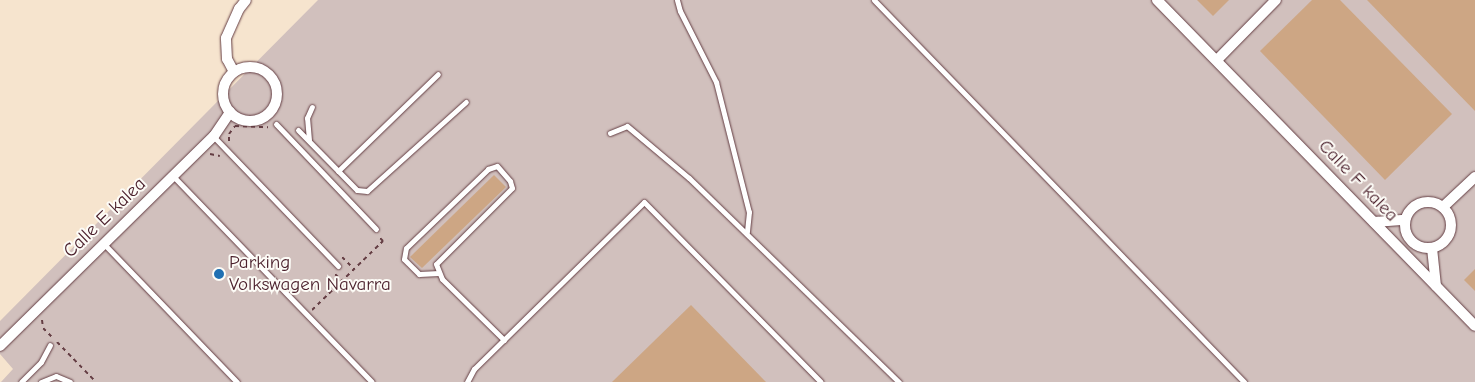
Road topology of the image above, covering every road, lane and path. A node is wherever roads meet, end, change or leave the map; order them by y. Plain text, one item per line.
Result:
1 (246, 0) edge
2 (677, 0) edge
3 (874, 0) edge
4 (1157, 0) edge
5 (1276, 0) edge
6 (1217, 60) junction
7 (234, 72) junction
8 (438, 74) dead end
9 (466, 102) dead end
10 (312, 107) dead end
11 (230, 112) junction
12 (275, 126) joint
13 (298, 130) dead end
14 (610, 133) dead end
15 (214, 136) junction
16 (310, 143) junction
17 (232, 145) dead end
18 (205, 160) dead end
19 (226, 162) dead end
20 (338, 171) junction
21 (173, 176) junction
22 (1475, 176) edge
23 (1443, 207) junction
24 (1404, 220) junction
25 (1374, 222) junction
26 (375, 230) joint
27 (746, 232) junction
28 (103, 244) junction
29 (1432, 248) junction
30 (339, 255) dead end
31 (338, 266) dead end
32 (354, 269) junction
33 (333, 272) dead end
34 (440, 273) junction
35 (342, 281) junction
36 (1436, 286) junction
37 (308, 305) dead end
38 (312, 309) junction
39 (306, 314) junction
40 (42, 317) dead end
41 (1475, 326) edge
42 (504, 340) junction
43 (50, 345) dead end
44 (0, 346) edge
45 (22, 382) edge
46 (41, 382) edge
47 (70, 382) edge
48 (96, 382) edge
49 (237, 382) edge
50 (372, 382) edge
51 (467, 382) edge
52 (820, 382) edge
53 (898, 382) edge
54 (1244, 382) edge

1 - 7 street
2 - 27 lane
3 - 54 lane
4 - 6 street, Calle F kalea
5 - 6 street
6 - 25 street, Calle F kalea
7 - 11 street
7 - 11 street
8 - 20 lane
9 - 20 lane
10 - 16 lane
11 - 15 street, Calle E kalea
12 - 17 path
12 - 26 lane
13 - 16 lane
14 - 27 lane
15 - 21 street, Calle E kalea
15 - 31 lane
16 - 20 lane
18 - 19 path
21 - 28 street, Calle E kalea
21 - 39 lane
22 - 23 street
23 - 24 street
23 - 29 street
24 - 25 street
24 - 29 street
25 - 36 street, Calle F kalea
26 - 32 path
27 - 53 lane
28 - 44 street, Calle E kalea
28 - 49 lane
29 - 36 street
30 - 32 path
32 - 35 path
33 - 35 path
34 - 34 lane
34 - 42 lane
35 - 38 path
36 - 41 street, Calle F kalea
37 - 38 path
38 - 39 path
39 - 50 lane
40 - 48 path
42 - 51 lane
42 - 52 lane
43 - 45 lane
46 - 47 lane

